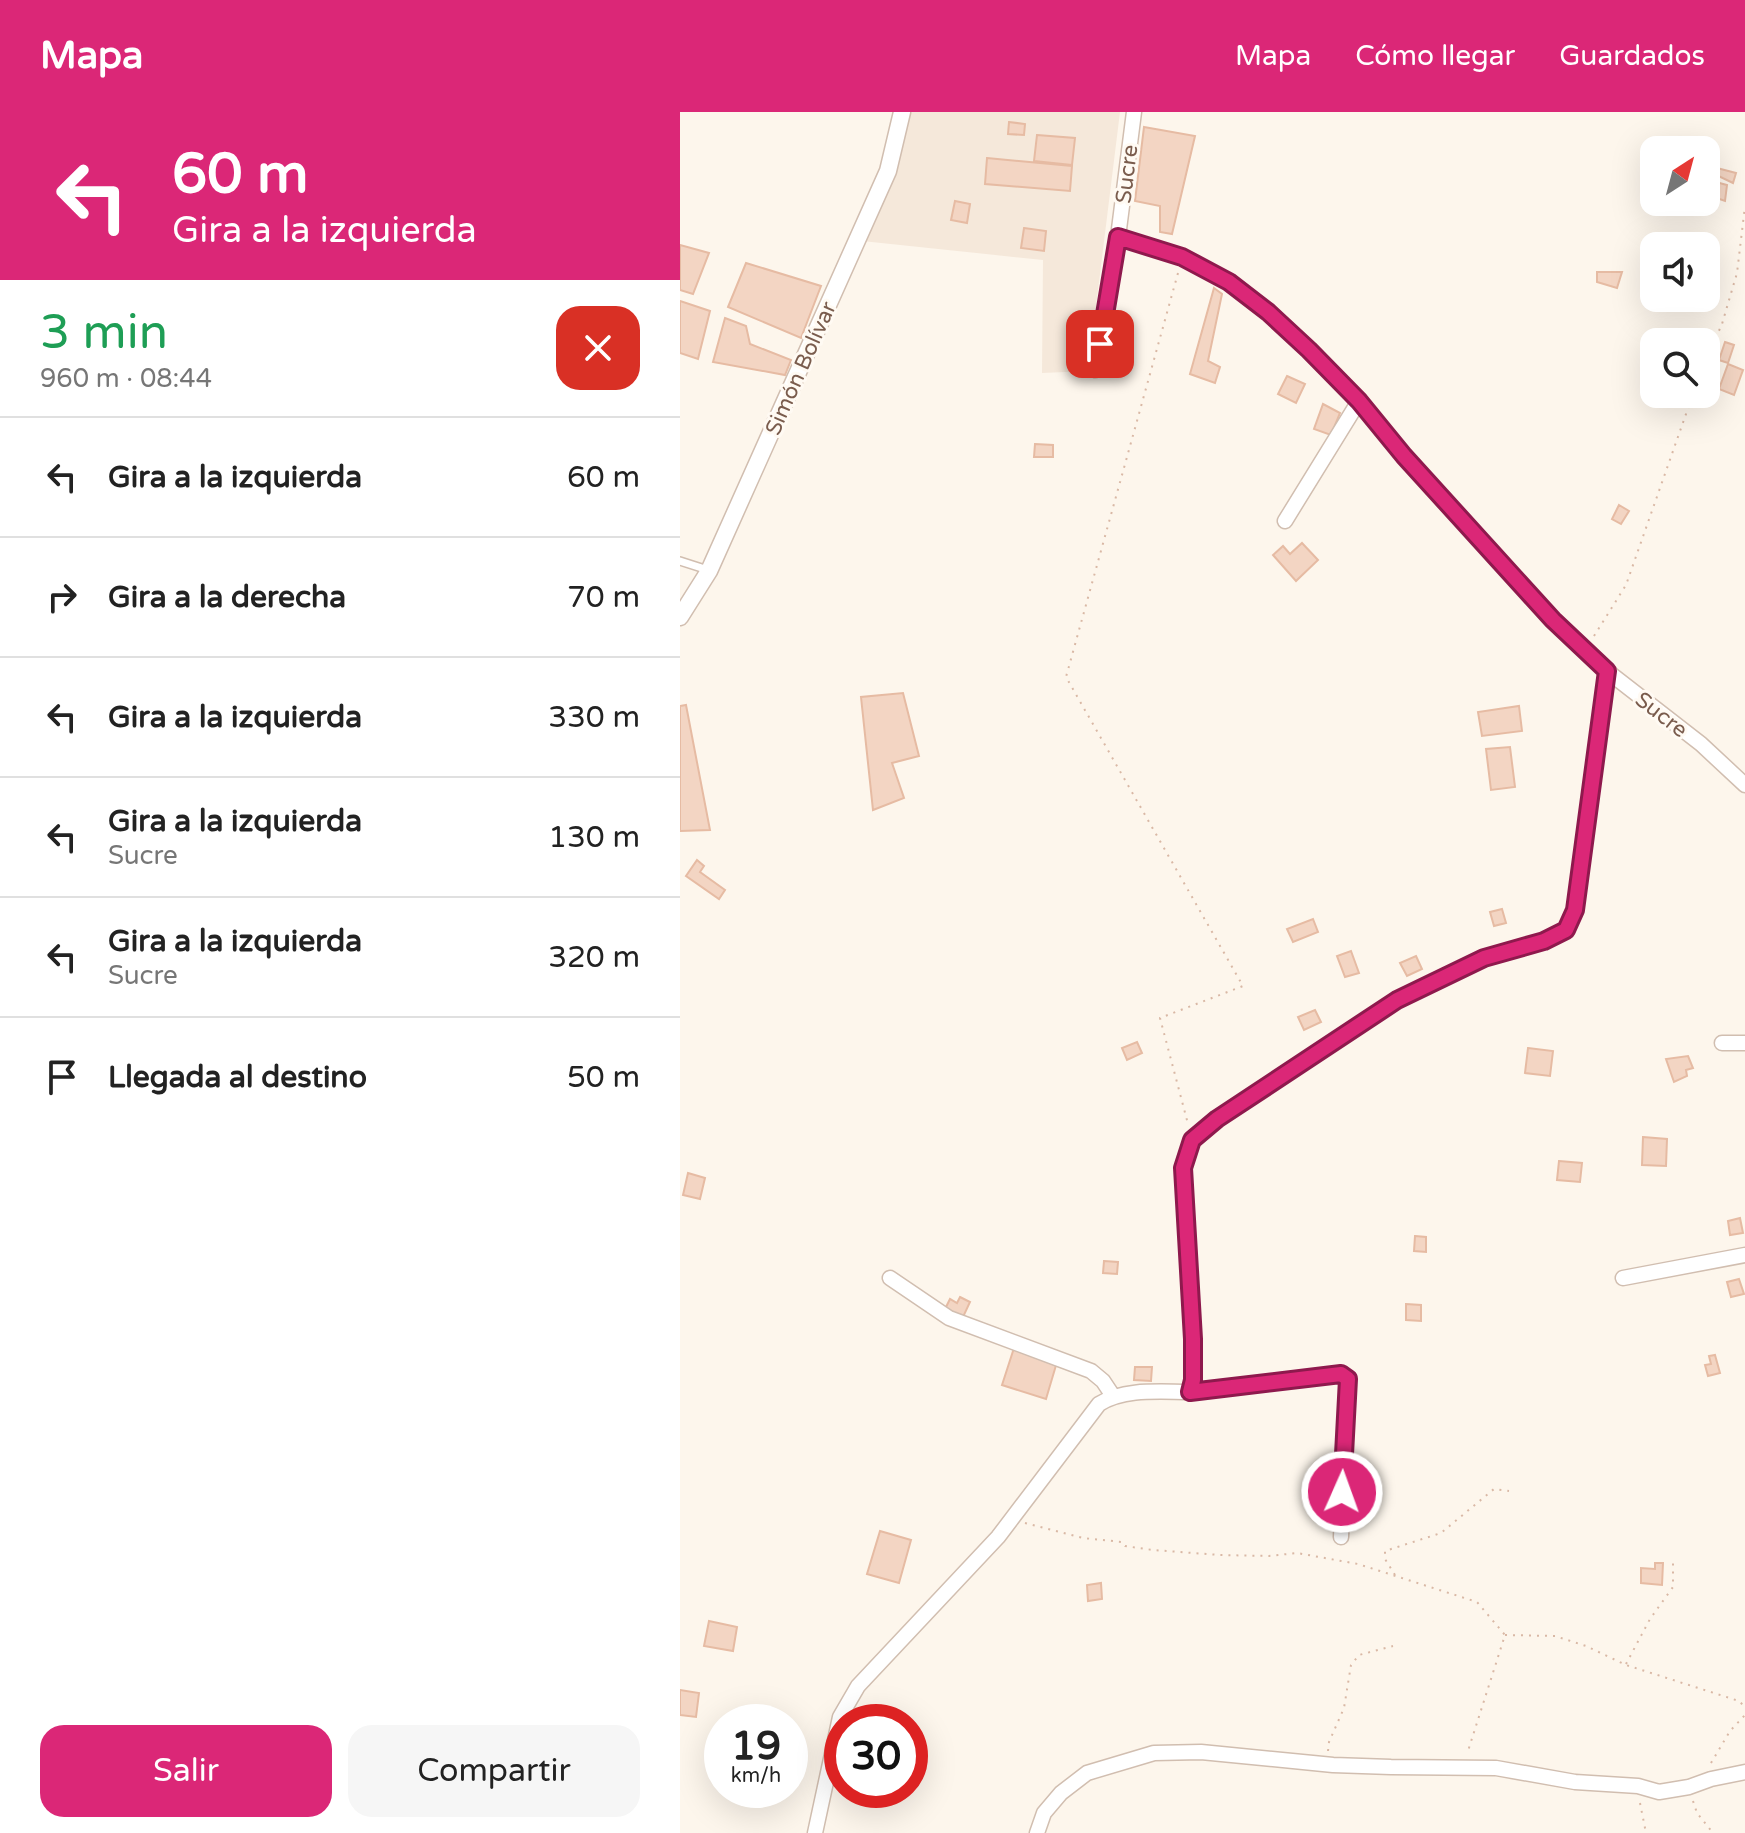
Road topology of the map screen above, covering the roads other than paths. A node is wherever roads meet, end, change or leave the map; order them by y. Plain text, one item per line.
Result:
1 (902, 112) edge
2 (1134, 112) edge
3 (1118, 237) junction
4 (1095, 370) dead end
5 (1359, 401) junction
6 (1285, 521) dead end
7 (680, 561) edge
8 (709, 571) junction
9 (680, 617) edge
10 (1607, 671) junction
11 (1745, 785) edge
12 (1722, 1043) dead end
13 (1745, 1043) edge
14 (1745, 1255) edge
15 (890, 1278) dead end
16 (1623, 1278) dead end
17 (1190, 1392) junction
18 (1113, 1396) junction
19 (1341, 1537) dead end
20 (1745, 1772) edge
21 (815, 1833) edge
22 (1037, 1833) edge

1 - 8 street, Simón Bolívar
2 - 3 street, Sucre
3 - 4 street, Sucre
3 - 5 street, Sucre
5 - 6 street
5 - 10 street, Sucre
7 - 8 lane
8 - 9 street, Simón Bolívar
10 - 11 street, Sucre
10 - 17 street
12 - 13 street
14 - 16 street
15 - 18 street
17 - 18 street
17 - 19 street
18 - 21 street
20 - 22 street

